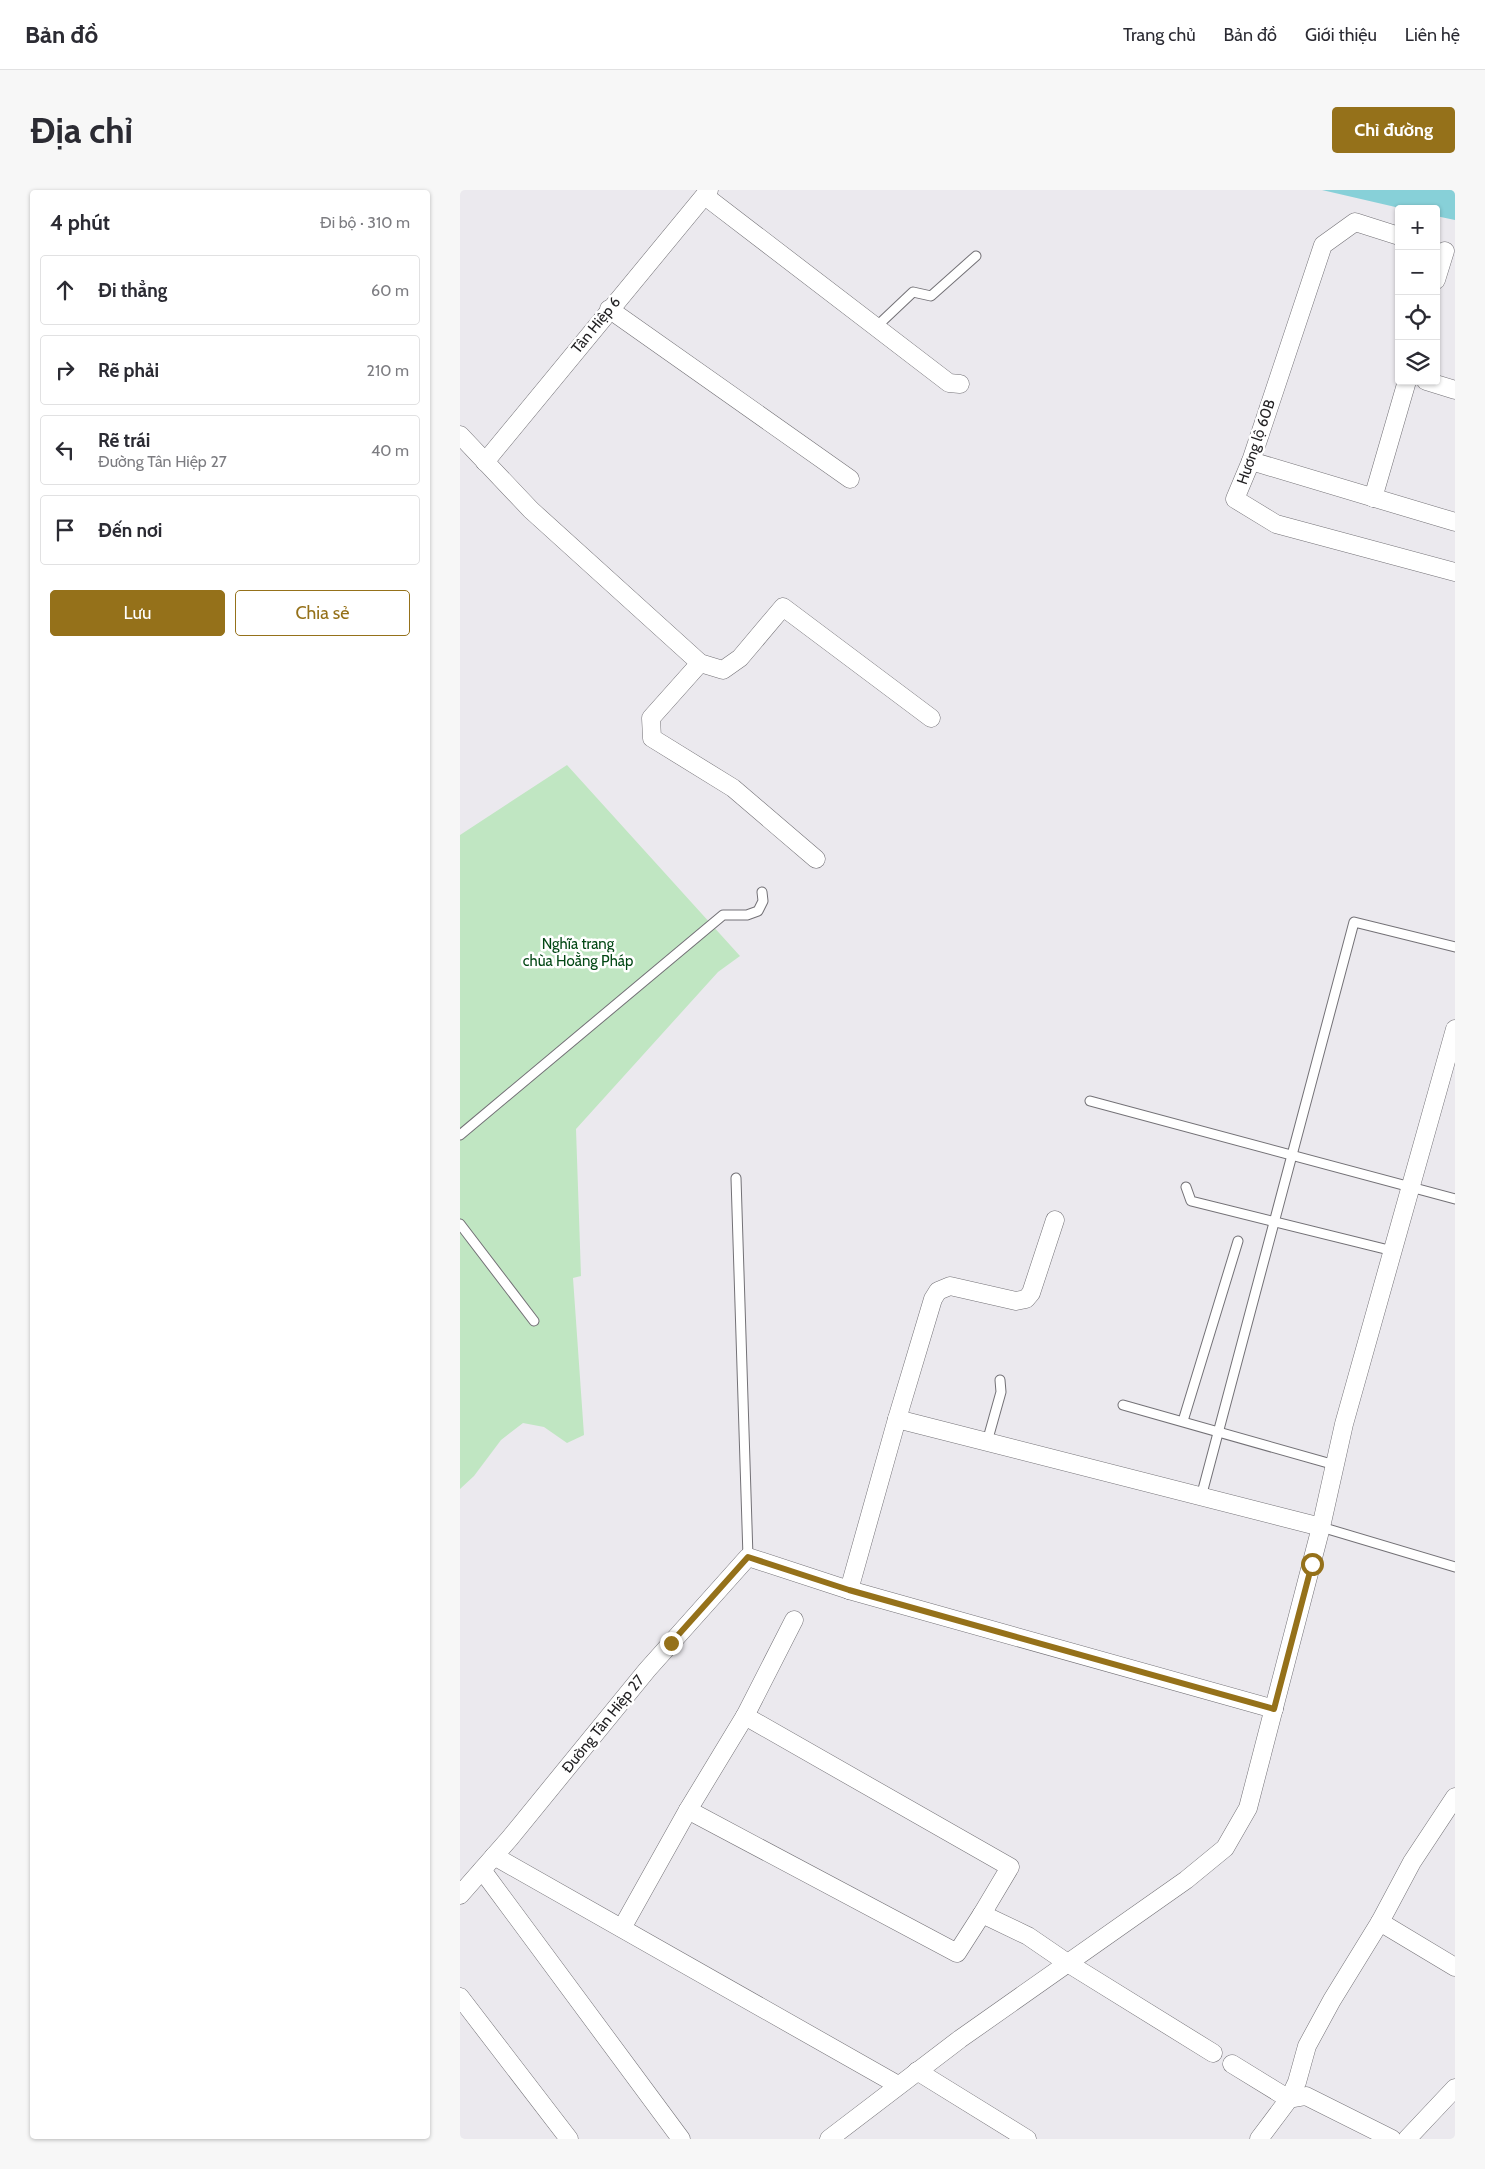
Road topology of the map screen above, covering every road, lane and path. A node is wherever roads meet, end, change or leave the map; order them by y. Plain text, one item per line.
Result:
1 (707, 193) edge
2 (1395, 235) edge
3 (1445, 251) edge
4 (976, 256) dead end
5 (1440, 267) edge
6 (609, 309) junction
7 (876, 327) junction
8 (960, 384) dead end
9 (1406, 385) edge
10 (1439, 385) edge
11 (1455, 390) edge
12 (460, 435) edge
13 (1250, 461) junction
14 (485, 462) junction
15 (850, 479) dead end
16 (1373, 498) junction
17 (1455, 522) edge
18 (1455, 572) edge
19 (700, 663) junction
20 (932, 718) dead end
21 (816, 858) dead end
22 (762, 892) dead end
23 (1455, 947) edge
24 (1455, 1029) edge
25 (1090, 1101) dead end
26 (460, 1135) edge
27 (1293, 1155) junction
28 (736, 1178) dead end
29 (1186, 1187) dead end
30 (1411, 1188) junction
31 (1455, 1199) edge
32 (1055, 1220) dead end
33 (1275, 1222) junction
34 (460, 1224) edge
35 (1238, 1241) dead end
36 (1393, 1251) junction
37 (534, 1321) dead end
38 (1000, 1380) dead end
39 (1124, 1405) dead end
40 (897, 1419) junction
41 (1183, 1421) junction
42 (1218, 1432) junction
43 (987, 1442) junction
44 (1335, 1465) junction
45 (1201, 1497) junction
46 (1321, 1527) junction
47 (748, 1557) junction
48 (1455, 1567) edge
49 (849, 1590) junction
50 (794, 1620) dead end
51 (1274, 1709) junction
52 (745, 1716) junction
53 (1455, 1797) edge
54 (688, 1810) junction
55 (488, 1863) junction
56 (460, 1895) edge
57 (982, 1914) junction
58 (1380, 1922) junction
59 (622, 1928) junction
60 (1066, 1962) junction
61 (1455, 1967) edge
62 (460, 1997) edge
63 (1213, 2053) dead end
64 (1232, 2064) dead end
65 (917, 2071) junction
66 (898, 2085) junction
67 (1455, 2088) edge
68 (1289, 2099) junction
69 (569, 2139) edge
70 (681, 2139) edge
71 (829, 2139) edge
72 (1027, 2139) edge
73 (1259, 2139) edge
74 (1392, 2139) edge
75 (1407, 2139) edge

1 - 6 street, Tân Hiệp 6
1 - 7 street
2 - 13 street, Hương lộ 60B
3 - 5 street
4 - 7 lane
6 - 14 street, Tân Hiệp 6
6 - 15 street
7 - 8 street
9 - 16 street
10 - 11 street
12 - 14 street
13 - 16 street
13 - 18 street, Hương lộ 60B
14 - 19 street
16 - 17 street
19 - 20 street
19 - 21 street
22 - 26 lane
23 - 27 lane
24 - 30 street
25 - 27 lane
27 - 30 lane
27 - 33 lane
28 - 47 lane
29 - 33 lane
30 - 31 lane
30 - 36 street
32 - 40 street
33 - 36 lane
33 - 42 lane
34 - 37 lane
35 - 41 lane
36 - 44 street
38 - 43 lane
39 - 41 lane
40 - 43 street
40 - 49 street
41 - 42 lane
42 - 44 lane
42 - 45 lane
43 - 45 street
44 - 46 street
45 - 46 street
46 - 48 lane
46 - 51 street
47 - 49 street
47 - 55 street, Đường Tân Hiệp 27
49 - 51 street
50 - 52 street
51 - 60 street
52 - 54 street
52 - 57 street
53 - 58 street
54 - 57 street
54 - 59 street
55 - 56 street, Đường Tân Hiệp 27
55 - 59 street
55 - 70 street
57 - 60 street
58 - 61 street
58 - 68 street
59 - 66 street
60 - 63 street
60 - 65 street
62 - 69 street
64 - 68 street
65 - 66 street
65 - 72 street
66 - 71 street
67 - 75 street
68 - 73 street
68 - 74 street

